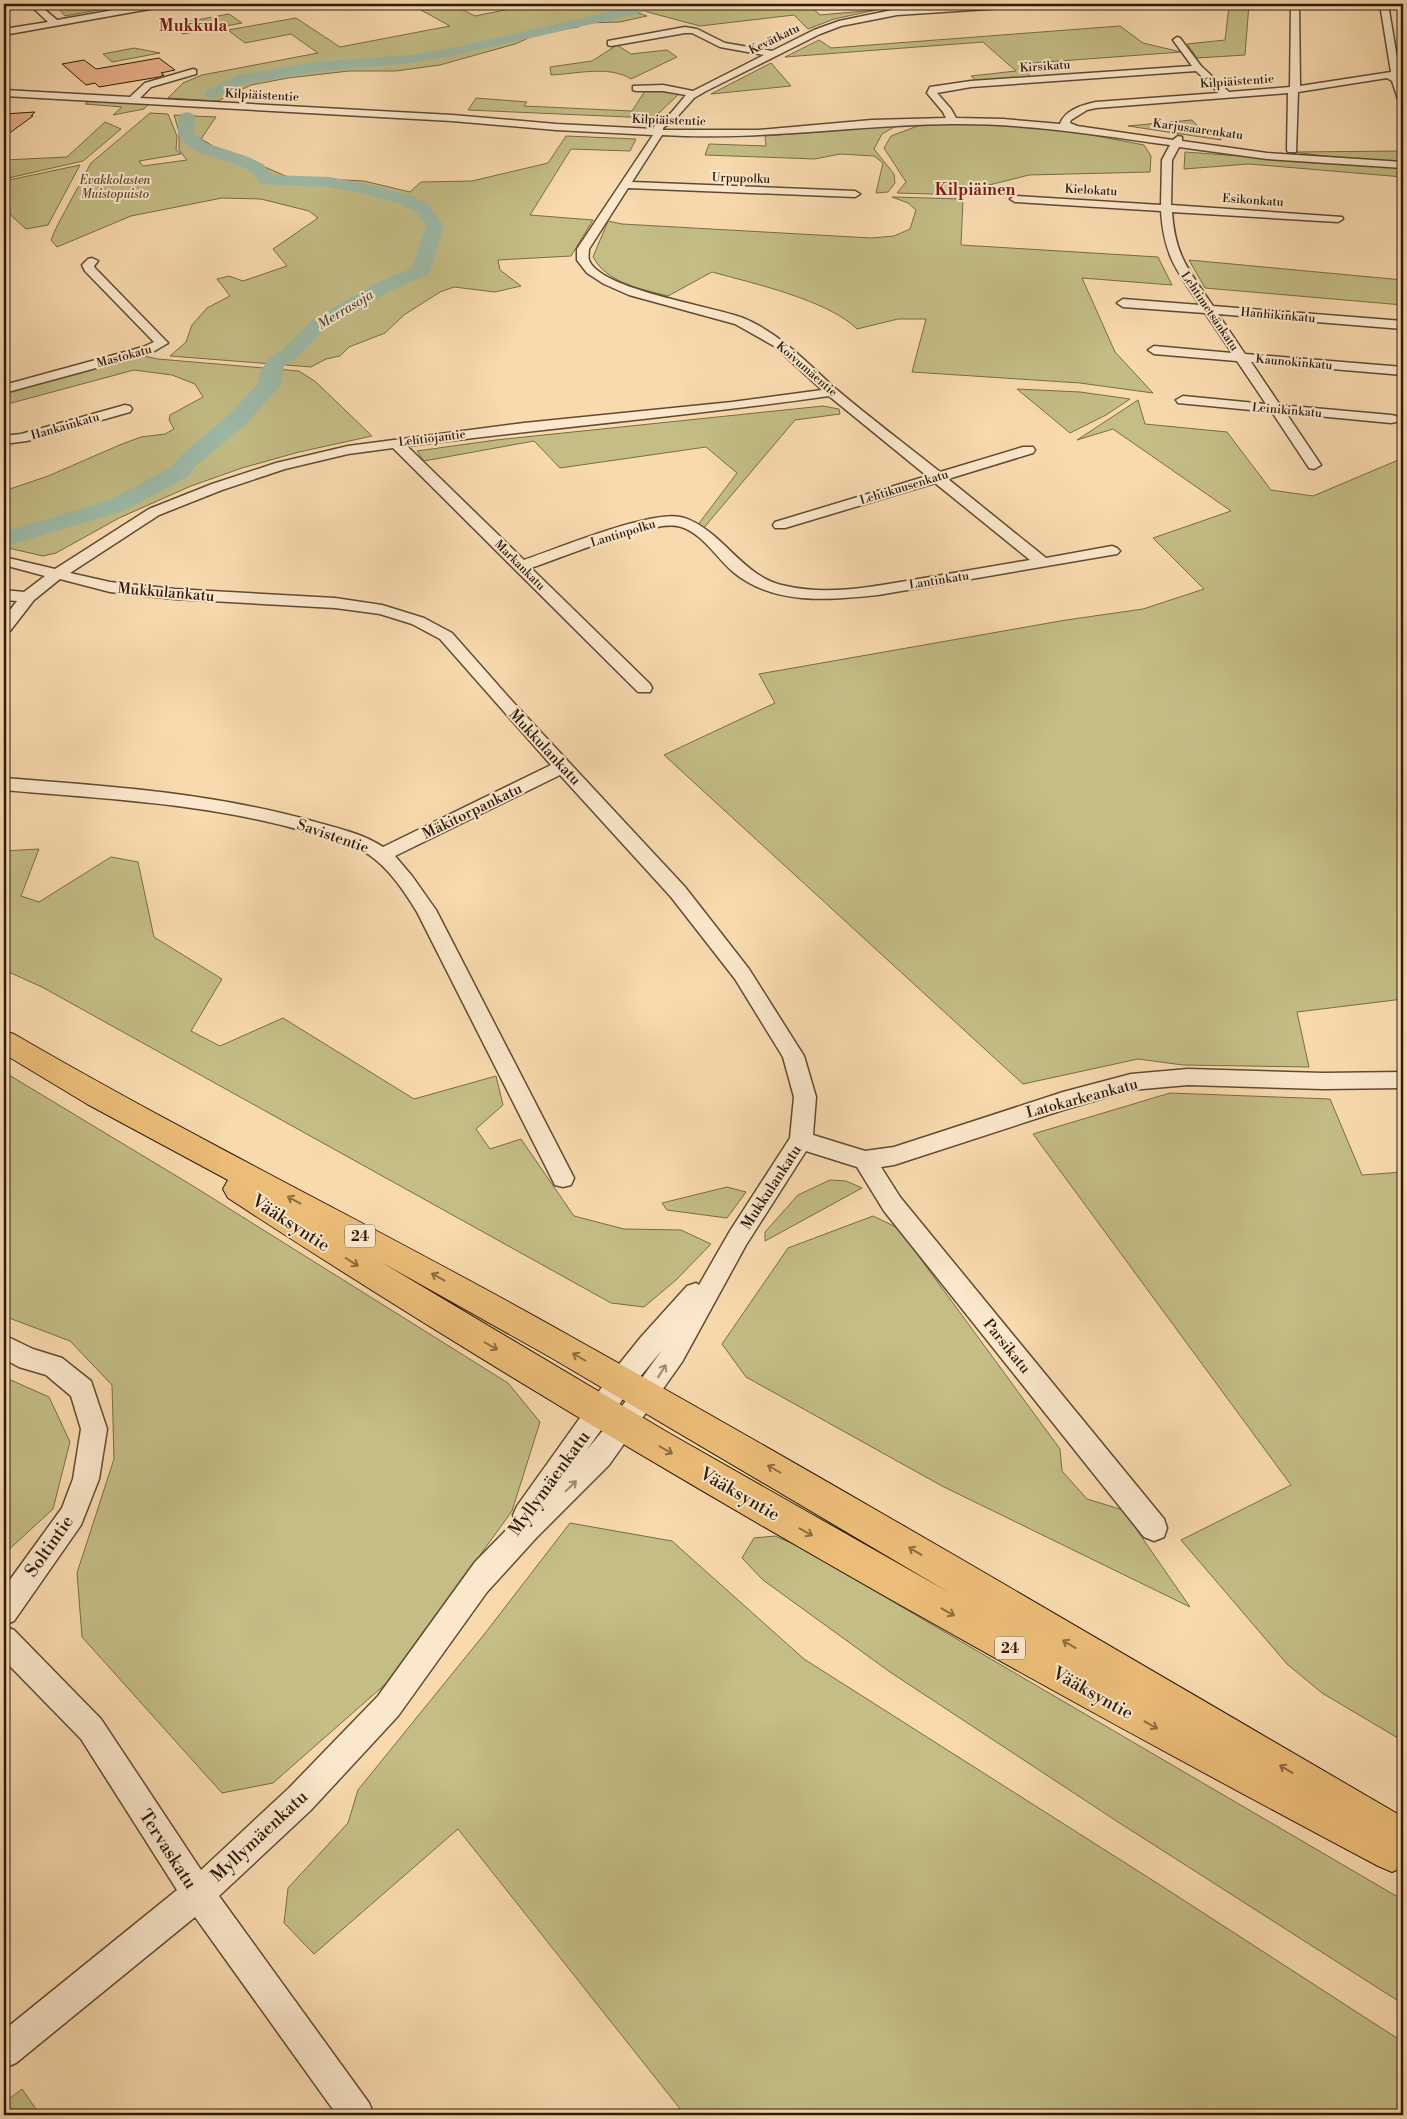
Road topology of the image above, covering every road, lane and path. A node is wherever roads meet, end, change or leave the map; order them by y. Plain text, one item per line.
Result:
1 (33, 4) edge
2 (150, 4) edge
3 (161, 4) edge
4 (1018, 4) edge
5 (1295, 4) edge
6 (1384, 4) edge
7 (54, 22) junction
8 (4, 31) edge
9 (1177, 40) dead end
10 (611, 43) dead end
11 (772, 54) junction
12 (1198, 68) junction
13 (193, 72) dead end
14 (1402, 74) edge
15 (1390, 76) junction
16 (636, 88) dead end
17 (1294, 89) junction
18 (4, 93) edge
19 (694, 94) junction
20 (1226, 94) junction
21 (1403, 99) edge
22 (132, 100) junction
23 (951, 119) junction
24 (1069, 123) junction
25 (662, 130) junction
26 (1177, 142) junction
27 (1292, 150) dead end
28 (1403, 165) edge
29 (623, 188) junction
30 (855, 194) dead end
31 (1015, 200) dead end
32 (1166, 208) junction
33 (1338, 219) dead end
34 (92, 261) dead end
35 (1123, 303) dead end
36 (1209, 309) junction
37 (1403, 325) edge
38 (1154, 350) dead end
39 (1242, 358) junction
40 (1403, 371) edge
41 (4, 388) edge
42 (832, 392) junction
43 (1183, 400) dead end
44 (125, 409) dead end
45 (1276, 409) junction
46 (1391, 419) dead end
47 (4, 440) edge
48 (396, 442) junction
49 (1028, 450) dead end
50 (1314, 465) dead end
51 (937, 477) junction
52 (780, 525) dead end
53 (1112, 551) dead end
54 (4, 560) edge
55 (1043, 563) junction
56 (522, 566) junction
57 (58, 574) junction
58 (766, 587) joint
59 (4, 594) edge
60 (28, 597) junction
61 (4, 628) edge
62 (644, 688) dead end
63 (563, 766) junction
64 (4, 784) edge
65 (382, 855) junction
66 (4, 1041) edge
67 (1403, 1080) edge
68 (97, 1096) junction
69 (801, 1140) junction
70 (864, 1160) junction
71 (563, 1178) dead end
72 (4, 1346) edge
73 (634, 1388) junction
74 (612, 1419) junction
75 (1154, 1528) dead end
76 (4, 1611) edge
77 (4, 1640) edge
78 (1403, 1839) edge
79 (1403, 1858) edge
80 (198, 1894) junction
81 (4, 2050) edge
82 (358, 2115) edge

1 - 7 street
2 - 7 street
3 - 7 street
4 - 11 street, Kevätkatu
5 - 17 street
6 - 14 street
7 - 8 street
9 - 12 street
10 - 11 street
11 - 19 street, Kevätkatu
12 - 20 street
12 - 23 street, Kirsikatu
13 - 22 street
14 - 15 street, Kilpiäistentie
15 - 17 street, Kilpiäistentie
15 - 21 street
16 - 19 street
17 - 20 street, Kilpiäistentie
17 - 27 street
18 - 22 street, Kilpiäistentie
19 - 25 street, Kevätkatu
20 - 24 street, Kilpiäistentie
22 - 25 street, Kilpiäistentie
23 - 24 street, Kilpiäistentie
23 - 25 street, Kilpiäistentie
24 - 26 street, Karjusaarenkatu
25 - 29 street, Koivumäentie
26 - 28 street, Karjusaarenkatu
26 - 32 street, Lehtimetsänkatu
29 - 30 street, Urpupolku
29 - 42 street, Koivumäentie
31 - 32 street, Kielokatu
32 - 33 street, Esikonkatu
32 - 36 street, Lehtimetsänkatu
34 - 41 street, Mastokatu
35 - 36 street, Hanhikinkatu
36 - 37 street, Hanhikinkatu
36 - 39 street, Lehtimetsänkatu
38 - 39 street, Kaunokinkatu
39 - 40 street, Kaunokinkatu
39 - 45 street, Lehtimetsänkatu
42 - 48 street, Lehtiojantie
42 - 51 street, Koivumäentie
43 - 45 street, Leinikinkatu
44 - 47 street, Hankainkatu
45 - 46 street, Leinikinkatu
45 - 50 street, Lehtimetsänkatu
48 - 56 street, Markankatu
48 - 57 street, Lehtiojantie
49 - 51 street, Lehtikuusenkatu
51 - 52 street, Lehtikuusenkatu
51 - 55 street, Koivumäentie
53 - 55 street, Lantinkatu
54 - 57 street, Mukkulankatu
55 - 58 street, Lantinkatu
56 - 58 street, Lantinpolku
56 - 62 street, Markankatu
57 - 60 street
57 - 63 street, Mukkulankatu
59 - 60 street
60 - 61 street
63 - 65 street, Mäkitorpankatu
63 - 69 street, Mukkulankatu
64 - 65 street, Savistentie
65 - 71 street, Savistentie
66 - 68 highway, Vääksyntie / 24
67 - 70 street, Latokarkeankatu
73 -> 68 highway, Vääksyntie / 24
68 -> 74 highway, Vääksyntie / 24
69 - 70 street, Latokarkeankatu
69 - 73 street, Mukkulankatu
70 - 75 street, Parsikatu
72 - 76 street, Soltintie
73 - 74 street, Myllymäenkatu
78 -> 73 highway, Vääksyntie / 24
74 -> 79 highway, Vääksyntie / 24
74 - 80 street, Myllymäenkatu
77 - 80 street, Tervaskatu
80 - 81 street, Myllymäenkatu
80 - 82 street, Tervaskatu

